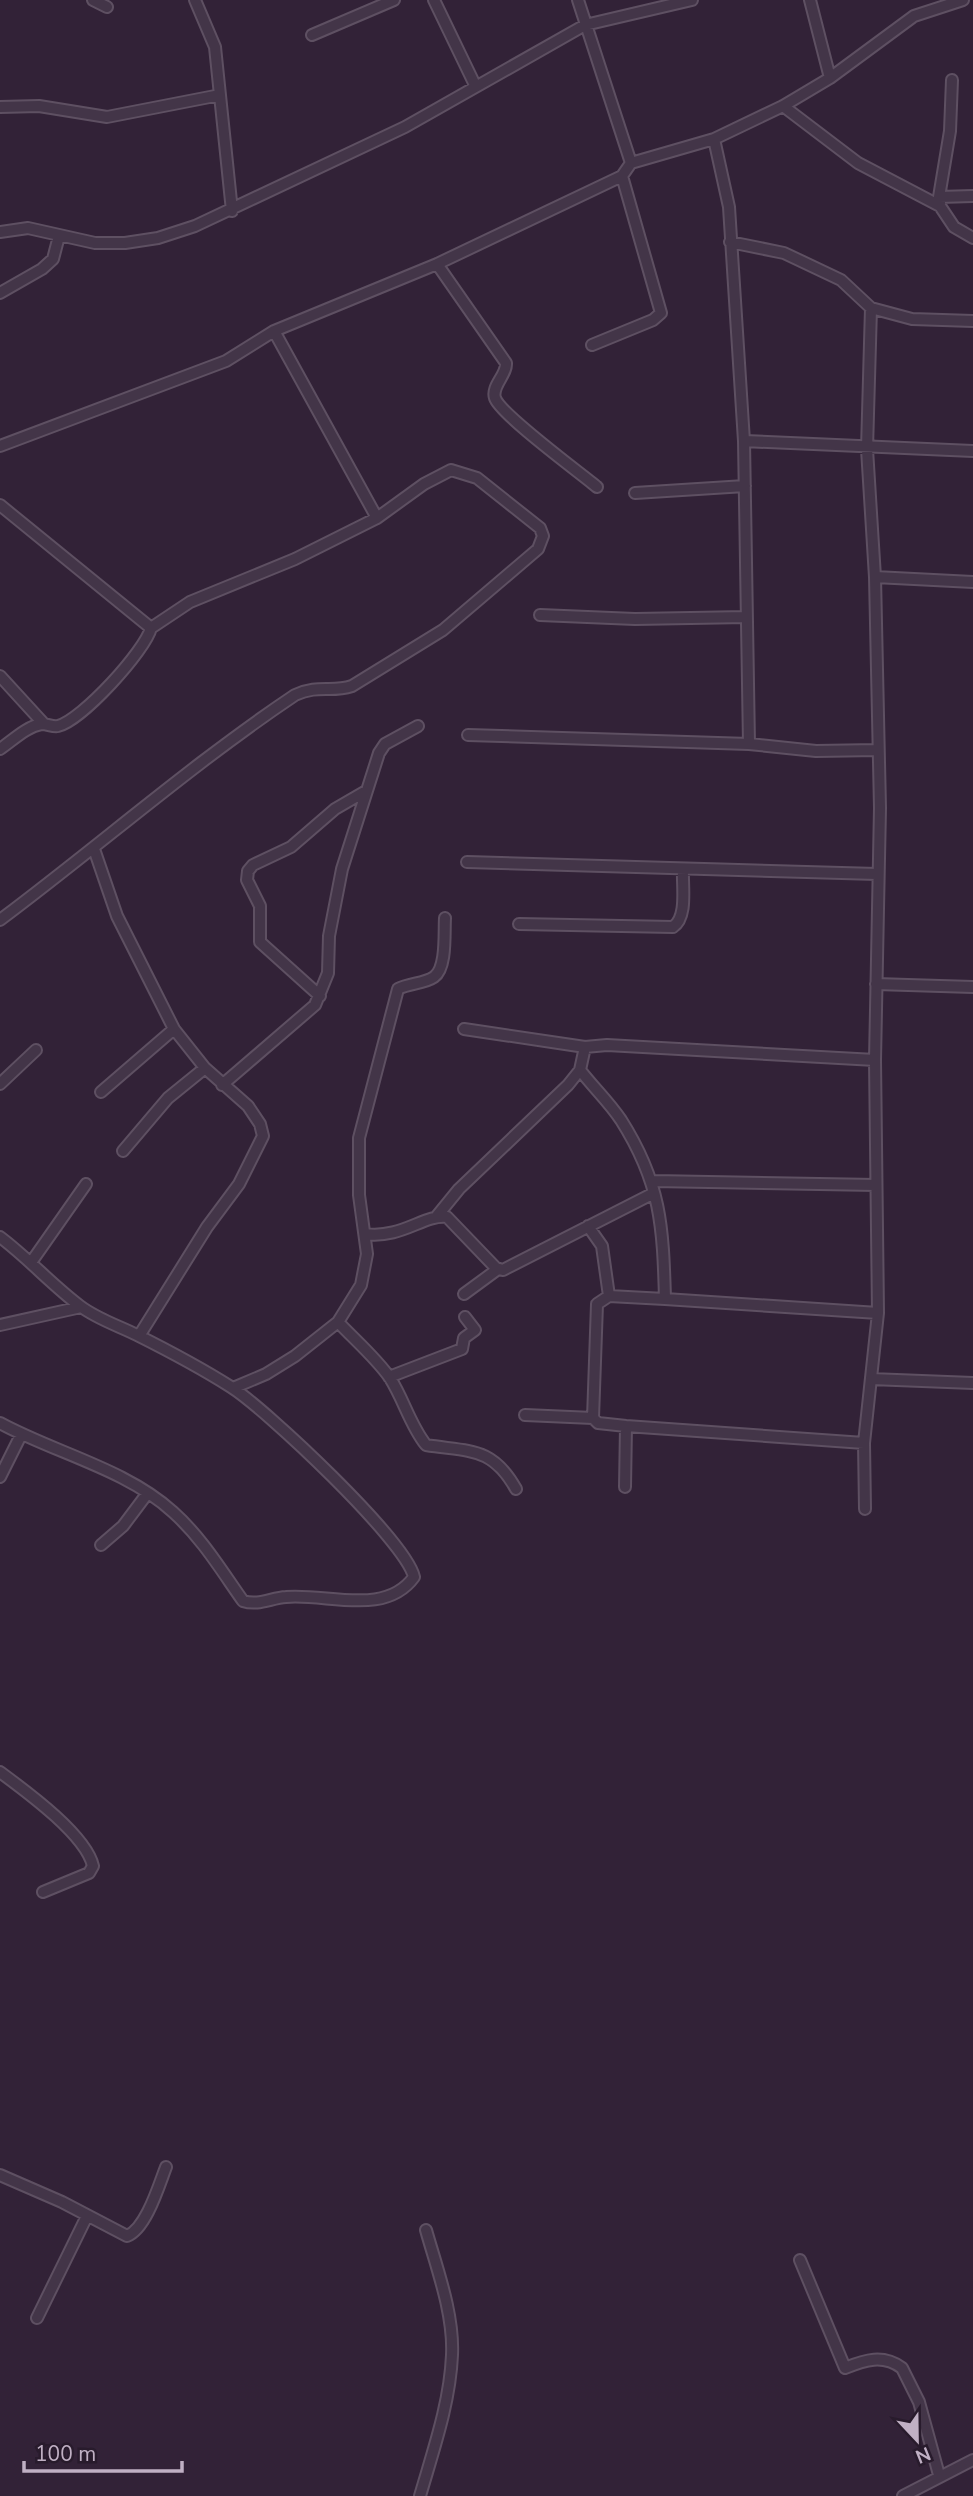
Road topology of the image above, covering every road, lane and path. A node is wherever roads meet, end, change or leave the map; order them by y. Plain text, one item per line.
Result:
1 (93, 0) edge
2 (195, 0) edge
3 (394, 0) edge
4 (434, 0) edge
5 (578, 0) edge
6 (692, 0) edge
7 (810, 0) edge
8 (963, 0) edge
9 (971, 0) edge
10 (973, 5) edge
11 (107, 6) dead end
12 (585, 25) junction
13 (312, 35) dead end
14 (831, 78) junction
15 (952, 80) dead end
16 (475, 85) junction
17 (220, 95) junction
18 (783, 106) junction
19 (0, 107) edge
20 (714, 139) junction
21 (631, 163) junction
22 (622, 176) junction
23 (973, 196) edge
24 (940, 202) junction
25 (232, 211) junction
26 (0, 232) edge
27 (60, 236) junction
28 (973, 237) edge
29 (730, 242) junction
30 (437, 264) junction
31 (0, 293) edge
32 (871, 308) junction
33 (973, 321) edge
34 (274, 331) junction
35 (592, 345) dead end
36 (744, 441) junction
37 (0, 446) edge
38 (867, 449) junction
39 (973, 451) edge
40 (746, 486) junction
41 (597, 487) dead end
42 (635, 493) dead end
43 (0, 505) edge
44 (377, 518) junction
45 (875, 577) junction
46 (973, 582) edge
47 (540, 615) dead end
48 (746, 617) junction
49 (151, 628) junction
50 (0, 676) edge
51 (44, 724) junction
52 (418, 726) dead end
53 (468, 735) dead end
54 (749, 744) junction
55 (0, 750) edge
56 (877, 750) junction
57 (366, 791) junction
58 (94, 849) junction
59 (467, 862) dead end
60 (683, 869) junction
61 (877, 874) junction
62 (445, 918) dead end
63 (0, 920) edge
64 (519, 924) dead end
65 (876, 984) junction
66 (973, 988) edge
67 (320, 996) junction
68 (464, 1028) dead end
69 (174, 1029) junction
70 (585, 1047) junction
71 (36, 1050) dead end
72 (875, 1060) junction
73 (205, 1068) junction
74 (580, 1070) junction
75 (0, 1084) edge
76 (222, 1085) junction
77 (101, 1092) dead end
78 (123, 1151) dead end
79 (654, 1181) junction
80 (86, 1184) dead end
81 (876, 1185) junction
82 (652, 1194) junction
83 (437, 1216) junction
84 (588, 1226) junction
85 (365, 1234) junction
86 (0, 1237) edge
87 (32, 1261) junction
88 (498, 1269) junction
89 (464, 1294) dead end
90 (608, 1296) junction
91 (665, 1298) junction
92 (82, 1307) junction
93 (878, 1313) junction
94 (465, 1317) dead end
95 (338, 1322) junction
96 (0, 1325) edge
97 (139, 1336) junction
98 (389, 1377) junction
99 (871, 1379) junction
100 (973, 1383) edge
101 (233, 1388) junction
102 (525, 1415) dead end
103 (593, 1418) junction
104 (0, 1423) edge
105 (626, 1426) junction
106 (21, 1435) junction
107 (863, 1443) junction
108 (0, 1476) edge
109 (625, 1487) dead end
110 (516, 1489) dead end
111 (147, 1494) junction
112 (865, 1509) dead end
113 (101, 1545) dead end
114 (0, 1772) edge
115 (43, 1892) dead end
116 (166, 2167) dead end
117 (0, 2175) edge
118 (86, 2216) junction
119 (426, 2230) dead end
120 (800, 2260) dead end
121 (37, 2318) dead end
122 (973, 2460) edge
123 (939, 2475) junction
124 (419, 2496) edge
125 (904, 2496) edge

1 - 11 street
2 - 17 street
3 - 13 street
4 - 16 street
5 - 12 street
6 - 12 street
7 - 14 street
8 - 14 street
9 - 10 street
12 - 16 street
12 - 21 street
14 - 18 street
15 - 24 street
16 - 25 street
17 - 19 street
17 - 25 street
18 - 20 street
18 - 24 street
20 - 21 street
20 - 29 street
21 - 22 street
22 - 30 street
22 - 35 street
23 - 24 street
24 - 28 street
25 - 27 street
26 - 27 street
27 - 31 street
29 - 32 street
29 - 36 street
30 - 34 street
30 - 41 street
32 - 33 street
32 - 38 street
34 - 37 street
34 - 44 street
36 - 38 street
36 - 40 street
38 - 39 street
38 - 45 street
40 - 42 street
40 - 48 street
43 - 49 street
44 - 49 street
44 - 58 street
45 - 46 street
45 - 56 street
47 - 48 street
48 - 54 street
49 - 51 street
50 - 51 street
51 - 55 street
52 - 57 street
53 - 54 street
54 - 56 street
56 - 61 street
57 - 67 street
57 - 67 street
58 - 63 street
58 - 69 street
59 - 60 street
60 - 61 street
60 - 64 street
61 - 65 street
62 - 85 street
65 - 66 street
65 - 72 street
67 - 76 street
68 - 70 street
69 - 73 street
69 - 77 street
70 - 72 street
70 - 74 street
71 - 75 street
72 - 81 street
73 - 76 street
73 - 78 street
74 - 79 street
74 - 83 street
76 - 97 street
79 - 81 street
79 - 82 street
80 - 87 street
81 - 93 street
82 - 84 street
82 - 91 street
83 - 85 street
83 - 88 street
84 - 88 street
84 - 90 street
85 - 95 street
86 - 87 street
87 - 92 street
88 - 89 street
90 - 91 street
90 - 103 street
91 - 93 street
92 - 96 street
92 - 97 street
93 - 99 street
94 - 98 street
95 - 98 street
95 - 101 street
97 - 101 street
98 - 110 street
99 - 100 street
99 - 107 street
101 - 111 street
102 - 103 street
103 - 105 street
104 - 106 street
105 - 107 street
105 - 109 street
106 - 108 street
106 - 111 street
107 - 112 street
111 - 113 street
114 - 115 street
116 - 118 street
117 - 118 street
118 - 121 street
119 - 124 street
120 - 123 street
122 - 123 street
123 - 125 street

